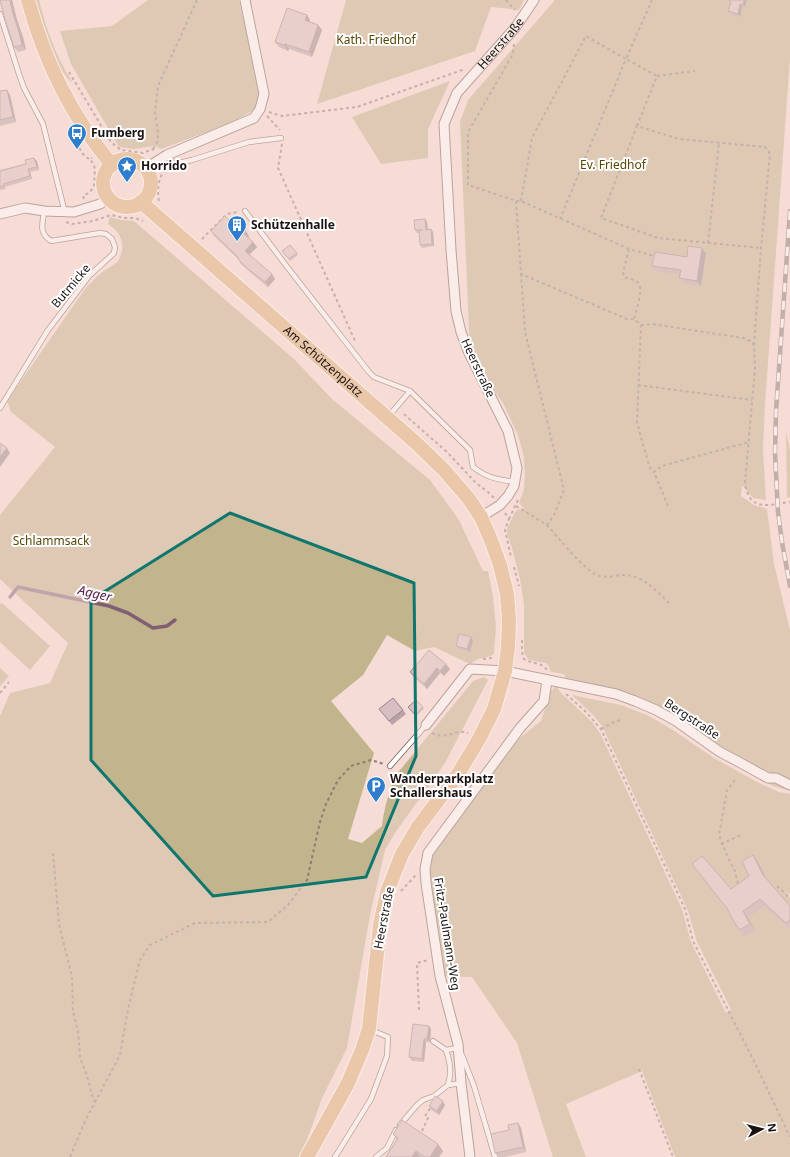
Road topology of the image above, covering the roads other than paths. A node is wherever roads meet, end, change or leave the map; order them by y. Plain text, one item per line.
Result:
1 (28, 0) edge
2 (245, 0) edge
3 (534, 0) edge
4 (0, 14) edge
5 (282, 138) road end
6 (164, 157) junction
7 (112, 165) junction
8 (146, 168) junction
9 (109, 198) junction
10 (141, 202) junction
11 (44, 211) junction
12 (245, 211) road end
13 (65, 213) junction
14 (0, 214) edge
15 (410, 391) junction
16 (0, 408) edge
17 (388, 418) junction
18 (514, 482) junction
19 (481, 517) junction
20 (505, 671) junction
21 (547, 680) junction
22 (424, 727) joint
23 (390, 766) road end
24 (790, 785) edge
25 (369, 1029) junction
26 (433, 1041) dead end
27 (458, 1046) junction
28 (446, 1050) junction
29 (461, 1083) junction
30 (448, 1085) junction
31 (307, 1157) edge
32 (335, 1157) edge
33 (376, 1157) edge
34 (470, 1157) edge
35 (495, 1157) edge

1 - 7 main road
2 - 6 street
3 - 18 street, Heerstraße
4 - 13 lane
5 - 6 lane
6 - 8 street
7 - 8 main road
7 - 9 main road
8 - 10 main road
9 - 10 main road
9 - 13 street
10 - 17 main road, Am Schützenplatz
11 - 13 street
11 - 14 street
11 - 16 lane, Butmicke
12 - 15 lane
15 - 17 lane
15 - 18 lane
17 - 19 main road, Am Schützenplatz
18 - 19 street, Heerstraße
19 - 20 main road, Heerstraße
20 - 21 street, Bergstraße
20 - 22 street
20 - 25 main road, Heerstraße
21 - 24 street, Bergstraße
21 - 27 street, Fritz-Paulmann-Weg
22 - 23 lane
25 - 31 main road, Heerstraße
25 - 32 lane
26 - 28 lane
27 - 28 lane
27 - 29 street, Fritz-Paulmann-Weg
27 - 35 lane
28 - 30 lane
29 - 30 lane
29 - 34 street, Fritz-Paulmann-Weg
30 - 33 lane

